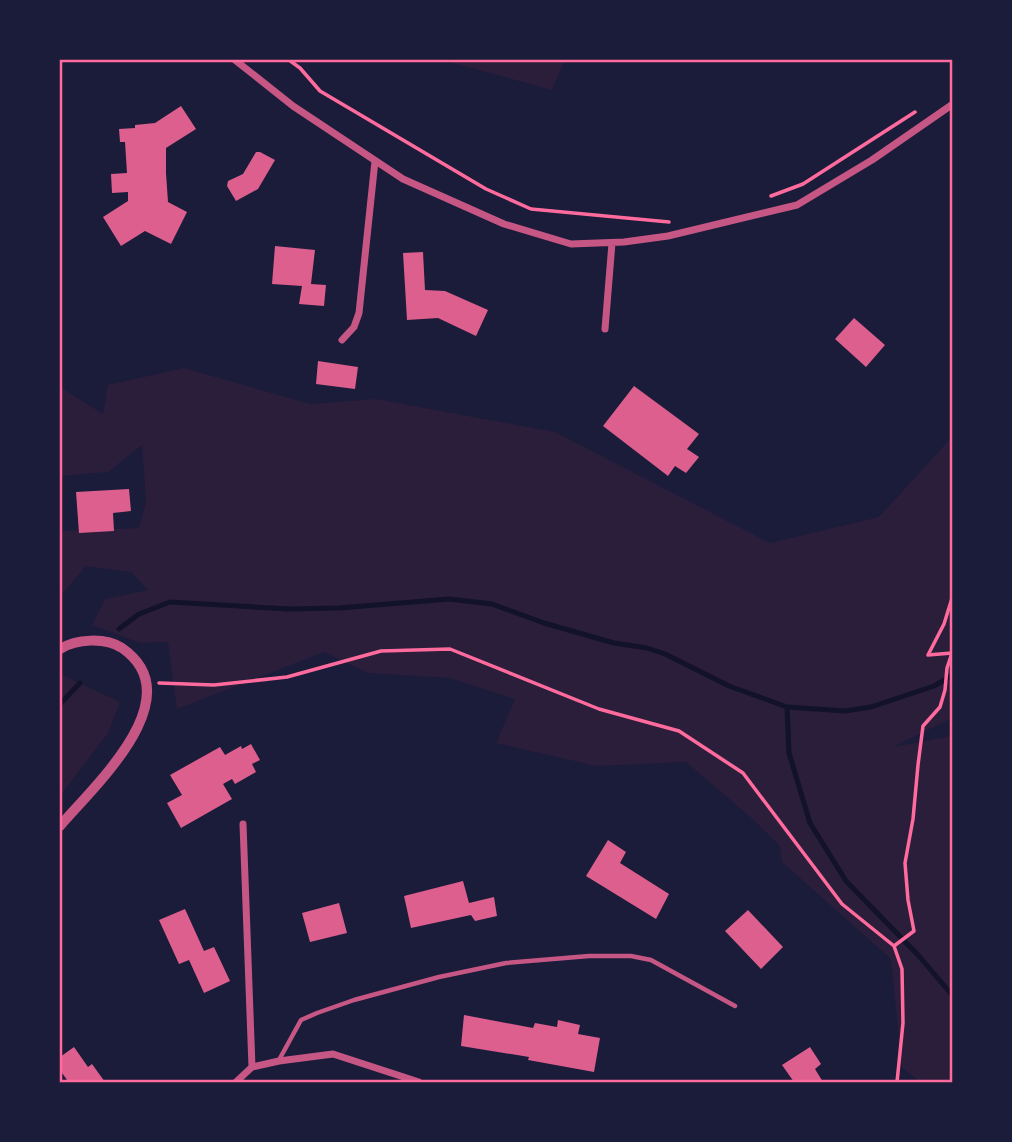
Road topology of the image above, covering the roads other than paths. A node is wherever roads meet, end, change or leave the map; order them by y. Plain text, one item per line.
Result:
1 (235, 60) edge
2 (953, 104) edge
3 (376, 161) junction
4 (612, 243) junction
5 (605, 329) dead end
6 (342, 340) dead end
7 (60, 649) edge
8 (243, 824) dead end
9 (60, 826) edge
10 (735, 1006) dead end
11 (279, 1061) junction
12 (252, 1067) junction
13 (393, 1073) junction
14 (236, 1083) edge
15 (392, 1083) edge
16 (419, 1083) edge

1 - 3 street
2 - 4 street
3 - 4 street
3 - 6 street
4 - 5 street
7 - 9 street
8 - 12 street
10 - 11 lane
11 - 12 street
11 - 13 street
12 - 14 street
13 - 15 lane
13 - 16 street

